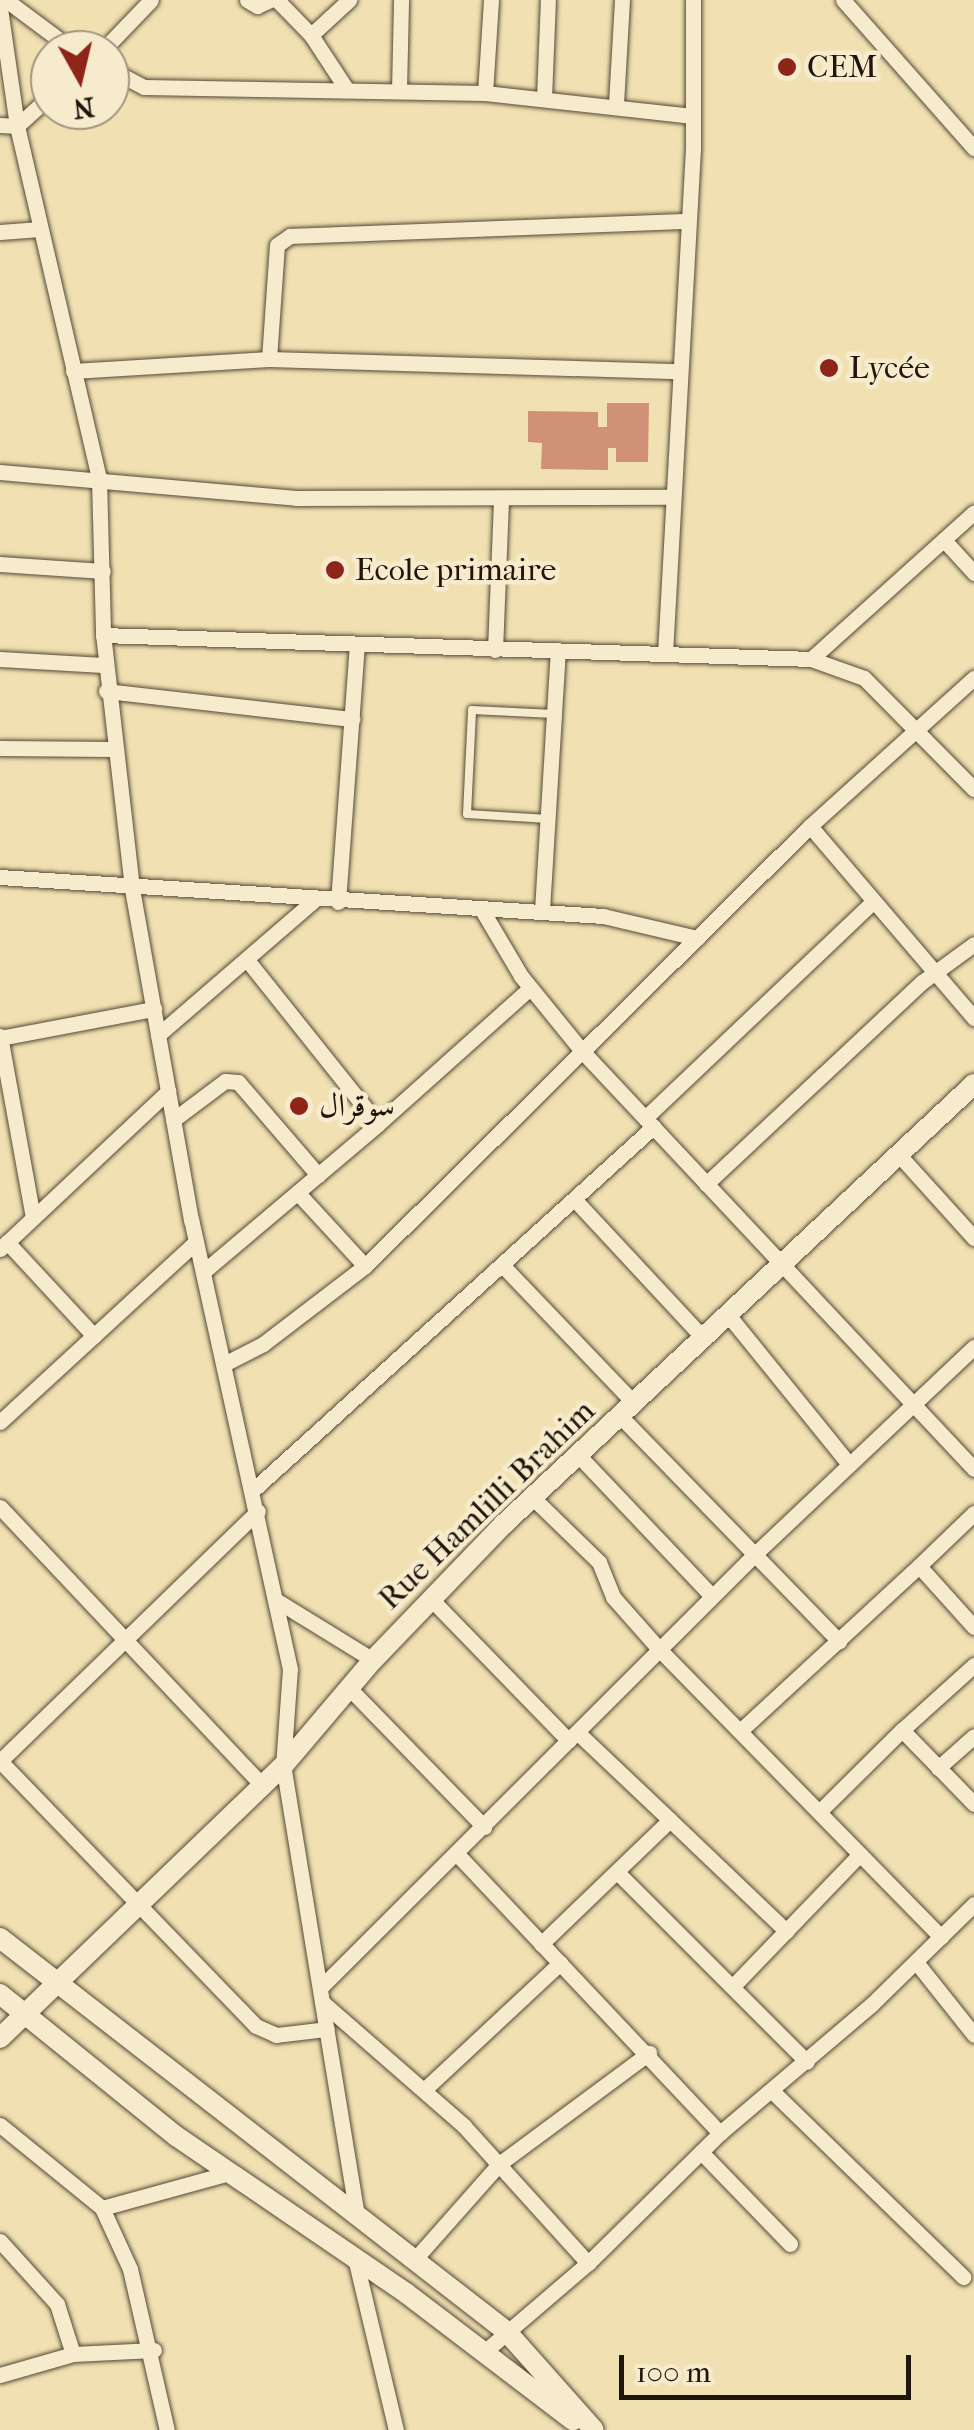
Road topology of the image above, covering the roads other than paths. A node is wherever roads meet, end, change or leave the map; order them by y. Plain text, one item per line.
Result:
1 (6, 0) edge
2 (151, 0) edge
3 (247, 0) edge
4 (273, 0) edge
5 (349, 0) edge
6 (401, 0) edge
7 (491, 0) edge
8 (548, 0) edge
9 (622, 0) edge
10 (693, 0) edge
11 (843, 0) edge
12 (0, 8) edge
13 (46, 30) edge
14 (122, 30) edge
15 (311, 36) junction
16 (130, 80) edge
17 (347, 90) junction
18 (399, 92) junction
19 (484, 94) junction
20 (544, 98) junction
21 (616, 104) junction
22 (30, 110) edge
23 (693, 116) junction
24 (8, 125) edge
25 (974, 148) edge
26 (688, 221) junction
27 (40, 229) junction
28 (0, 232) edge
29 (269, 359) junction
30 (74, 371) junction
31 (678, 371) junction
32 (0, 472) edge
33 (99, 478) junction
34 (673, 497) junction
35 (501, 500) junction
36 (974, 512) edge
37 (944, 540) junction
38 (0, 564) edge
39 (104, 570) junction
40 (974, 573) edge
41 (104, 635) junction
42 (357, 646) junction
43 (495, 650) junction
44 (558, 652) junction
45 (665, 654) junction
46 (0, 659) edge
47 (812, 659) junction
48 (103, 665) junction
49 (974, 678) edge
50 (106, 692) junction
51 (554, 714) junction
52 (352, 719) junction
53 (914, 733) junction
54 (0, 748) edge
55 (113, 749) junction
56 (974, 790) edge
57 (548, 820) junction
58 (810, 826) junction
59 (0, 877) edge
60 (132, 888) junction
61 (874, 900) junction
62 (313, 902) junction
63 (338, 902) junction
64 (482, 910) junction
65 (542, 910) junction
66 (698, 938) junction
67 (974, 944) edge
68 (248, 961) junction
69 (938, 976) junction
70 (530, 988) junction
71 (154, 1009) junction
72 (974, 1018) edge
73 (158, 1035) junction
74 (0, 1038) edge
75 (582, 1051) junction
76 (974, 1084) edge
77 (168, 1090) junction
78 (173, 1120) junction
79 (649, 1122) junction
80 (378, 1124) junction
81 (898, 1156) junction
82 (318, 1175) junction
83 (706, 1184) junction
84 (297, 1192) junction
85 (575, 1200) junction
86 (33, 1218) junction
87 (974, 1238) edge
88 (196, 1242) junction
89 (3, 1246) edge
90 (365, 1266) junction
91 (782, 1266) junction
92 (505, 1268) junction
93 (202, 1272) junction
94 (728, 1316) junction
95 (94, 1336) junction
96 (704, 1339) junction
97 (974, 1347) edge
98 (224, 1364) junction
99 (912, 1405) junction
100 (628, 1410) junction
101 (0, 1422) edge
102 (579, 1456) junction
103 (849, 1464) junction
104 (974, 1469) edge
105 (252, 1491) junction
106 (532, 1498) junction
107 (0, 1507) edge
108 (258, 1511) junction
109 (974, 1514) edge
110 (756, 1553) junction
111 (919, 1566) junction
112 (712, 1596) junction
113 (430, 1598) junction
114 (278, 1602) junction
115 (974, 1626) edge
116 (124, 1639) junction
117 (839, 1641) junction
118 (659, 1649) junction
119 (373, 1660) junction
120 (974, 1664) edge
121 (350, 1688) junction
122 (902, 1730) junction
123 (740, 1731) junction
124 (974, 1736) edge
125 (573, 1737) junction
126 (0, 1761) edge
127 (283, 1766) junction
128 (938, 1768) junction
129 (262, 1786) junction
130 (974, 1804) edge
131 (819, 1812) junction
132 (670, 1820) junction
133 (484, 1827) junction
134 (456, 1853) junction
135 (860, 1854) junction
136 (618, 1873) junction
137 (140, 1902) junction
138 (974, 1904) edge
139 (786, 1931) junction
140 (941, 1937) junction
141 (0, 1938) edge
142 (541, 1944) junction
143 (916, 1962) junction
144 (560, 1963) junction
145 (55, 1982) junction
146 (733, 1986) junction
147 (0, 1994) edge
148 (322, 1994) junction
149 (26, 2012) junction
150 (327, 2029) junction
151 (974, 2035) edge
152 (0, 2038) edge
153 (648, 2052) junction
154 (807, 2062) junction
155 (425, 2089) junction
156 (772, 2091) junction
157 (0, 2125) edge
158 (720, 2134) junction
159 (701, 2152) junction
160 (498, 2164) junction
161 (229, 2173) junction
162 (332, 2200) junction
163 (102, 2208) junction
164 (357, 2216) junction
165 (316, 2232) junction
166 (0, 2242) edge
167 (790, 2244) dead end
168 (355, 2258) junction
169 (415, 2259) junction
170 (588, 2263) junction
171 (963, 2277) dead end
172 (506, 2331) junction
173 (154, 2350) junction
174 (484, 2352) junction
175 (73, 2354) junction
176 (0, 2376) edge
177 (168, 2430) edge
178 (396, 2430) edge
179 (586, 2430) edge
180 (594, 2430) edge

1 - 13 street
2 - 14 street
3 - 4 street
4 - 15 street
5 - 15 street
6 - 18 street
7 - 19 street
8 - 20 street
9 - 21 street
10 - 23 street
11 - 25 street
12 - 24 street
15 - 17 street
16 - 17 street
17 - 18 street
18 - 19 street
19 - 20 street
20 - 21 street
21 - 23 street
22 - 24 street
23 - 26 street
24 - 27 street
26 - 29 street
26 - 31 street
27 - 28 street
27 - 30 street
29 - 30 street
29 - 31 street
30 - 33 street
31 - 34 street
32 - 33 street
33 - 35 street
33 - 39 street
34 - 35 street
34 - 45 street
35 - 43 street
36 - 37 street
37 - 40 street
37 - 47 street
38 - 39 street
39 - 41 street
41 - 42 street
41 - 48 street
42 - 43 street
42 - 52 street
43 - 44 street
44 - 45 street
44 - 51 street
45 - 47 street
46 - 48 street
47 - 53 street
48 - 50 street
49 - 53 street
50 - 52 street
50 - 55 street
51 - 57 street
51 - 57 lane
52 - 63 street
53 - 56 street
53 - 58 street
54 - 55 street
55 - 60 street
57 - 65 street
58 - 61 street
58 - 66 street
59 - 60 street
60 - 62 street
60 - 71 street
61 - 69 street
61 - 79 street
62 - 63 street
62 - 68 street
63 - 64 street
64 - 65 street
64 - 70 street
65 - 66 street
66 - 75 street
67 - 69 street
68 - 73 street
68 - 80 street
69 - 72 street
69 - 83 street
70 - 75 street
70 - 80 street
71 - 73 street
71 - 74 street
73 - 77 street
74 - 86 street
75 - 79 street
75 - 90 street
76 - 81 street, Rue Hamlilli Brahim
77 - 78 street
77 - 86 street
78 - 82 street
78 - 88 street
79 - 83 street
79 - 85 street
80 - 82 street
81 - 87 street
81 - 91 street, Rue Hamlilli Brahim
82 - 84 street
83 - 91 street
84 - 90 street
84 - 93 street
85 - 92 street
85 - 96 street
86 - 89 street
88 - 93 street
88 - 95 street
89 - 95 street
90 - 98 street
91 - 94 street, Rue Hamlilli Brahim
91 - 99 street
92 - 100 street
92 - 105 street
93 - 98 street
94 - 96 street, Rue Hamlilli Brahim
94 - 103 street
95 - 101 street
96 - 100 street, Rue Hamlilli Brahim
97 - 99 street
98 - 105 street
99 - 103 street
99 - 104 street
100 - 102 street, Rue Hamlilli Brahim
100 - 110 street
102 - 106 street, Rue Hamlilli Brahim
102 - 112 street
103 - 110 street
105 - 108 street
106 - 113 street, Rue Hamlilli Brahim
106 - 118 street
107 - 116 street
108 - 114 street
108 - 116 street
109 - 111 street
110 - 112 street
110 - 117 street
111 - 115 street
111 - 117 street
112 - 118 street
113 - 119 street, Rue Hamlilli Brahim
113 - 125 street
114 - 119 street
114 - 127 street
116 - 126 street
116 - 129 street
117 - 123 street
118 - 123 street
118 - 125 street
119 - 121 street, Rue Hamlilli Brahim
120 - 122 street
121 - 127 street, Rue Hamlilli Brahim
121 - 133 street
122 - 128 street
122 - 131 street
123 - 131 street
124 - 128 street
125 - 132 street
125 - 133 street
126 - 137 street
127 - 129 street, Rue Hamlilli Brahim
127 - 148 street
128 - 130 street
129 - 137 street, Rue Hamlilli Brahim
131 - 135 street
132 - 136 street
132 - 139 street
133 - 134 street
134 - 142 street
134 - 148 street
135 - 139 street
135 - 140 street
136 - 142 street
136 - 146 street
137 - 145 street, Rue Hamlilli Brahim
137 - 150 street
138 - 140 street
139 - 146 street
140 - 143 street
141 - 145 street
142 - 144 street
143 - 151 street
143 - 154 street
144 - 153 street
144 - 155 street
145 - 149 street, Rue Hamlilli Brahim
145 - 162 street
146 - 154 street
147 - 149 street
148 - 150 street
148 - 155 street
149 - 152 street, Rue Hamlilli Brahim
149 - 161 street
150 - 164 street
153 - 158 street
153 - 160 street
154 - 156 street
155 - 160 street
156 - 158 street
156 - 171 street
157 - 163 street
158 - 159 street
159 - 167 street
159 - 170 street
160 - 169 street
160 - 170 street
161 - 163 street
161 - 165 street
162 - 164 street
162 - 165 street
163 - 173 street
164 - 169 street
165 - 168 street
166 - 175 street
168 - 174 street
168 - 178 street
169 - 172 street
170 - 172 street
172 - 174 street
172 - 180 street
173 - 175 street
173 - 177 street
174 - 179 street
175 - 176 street

